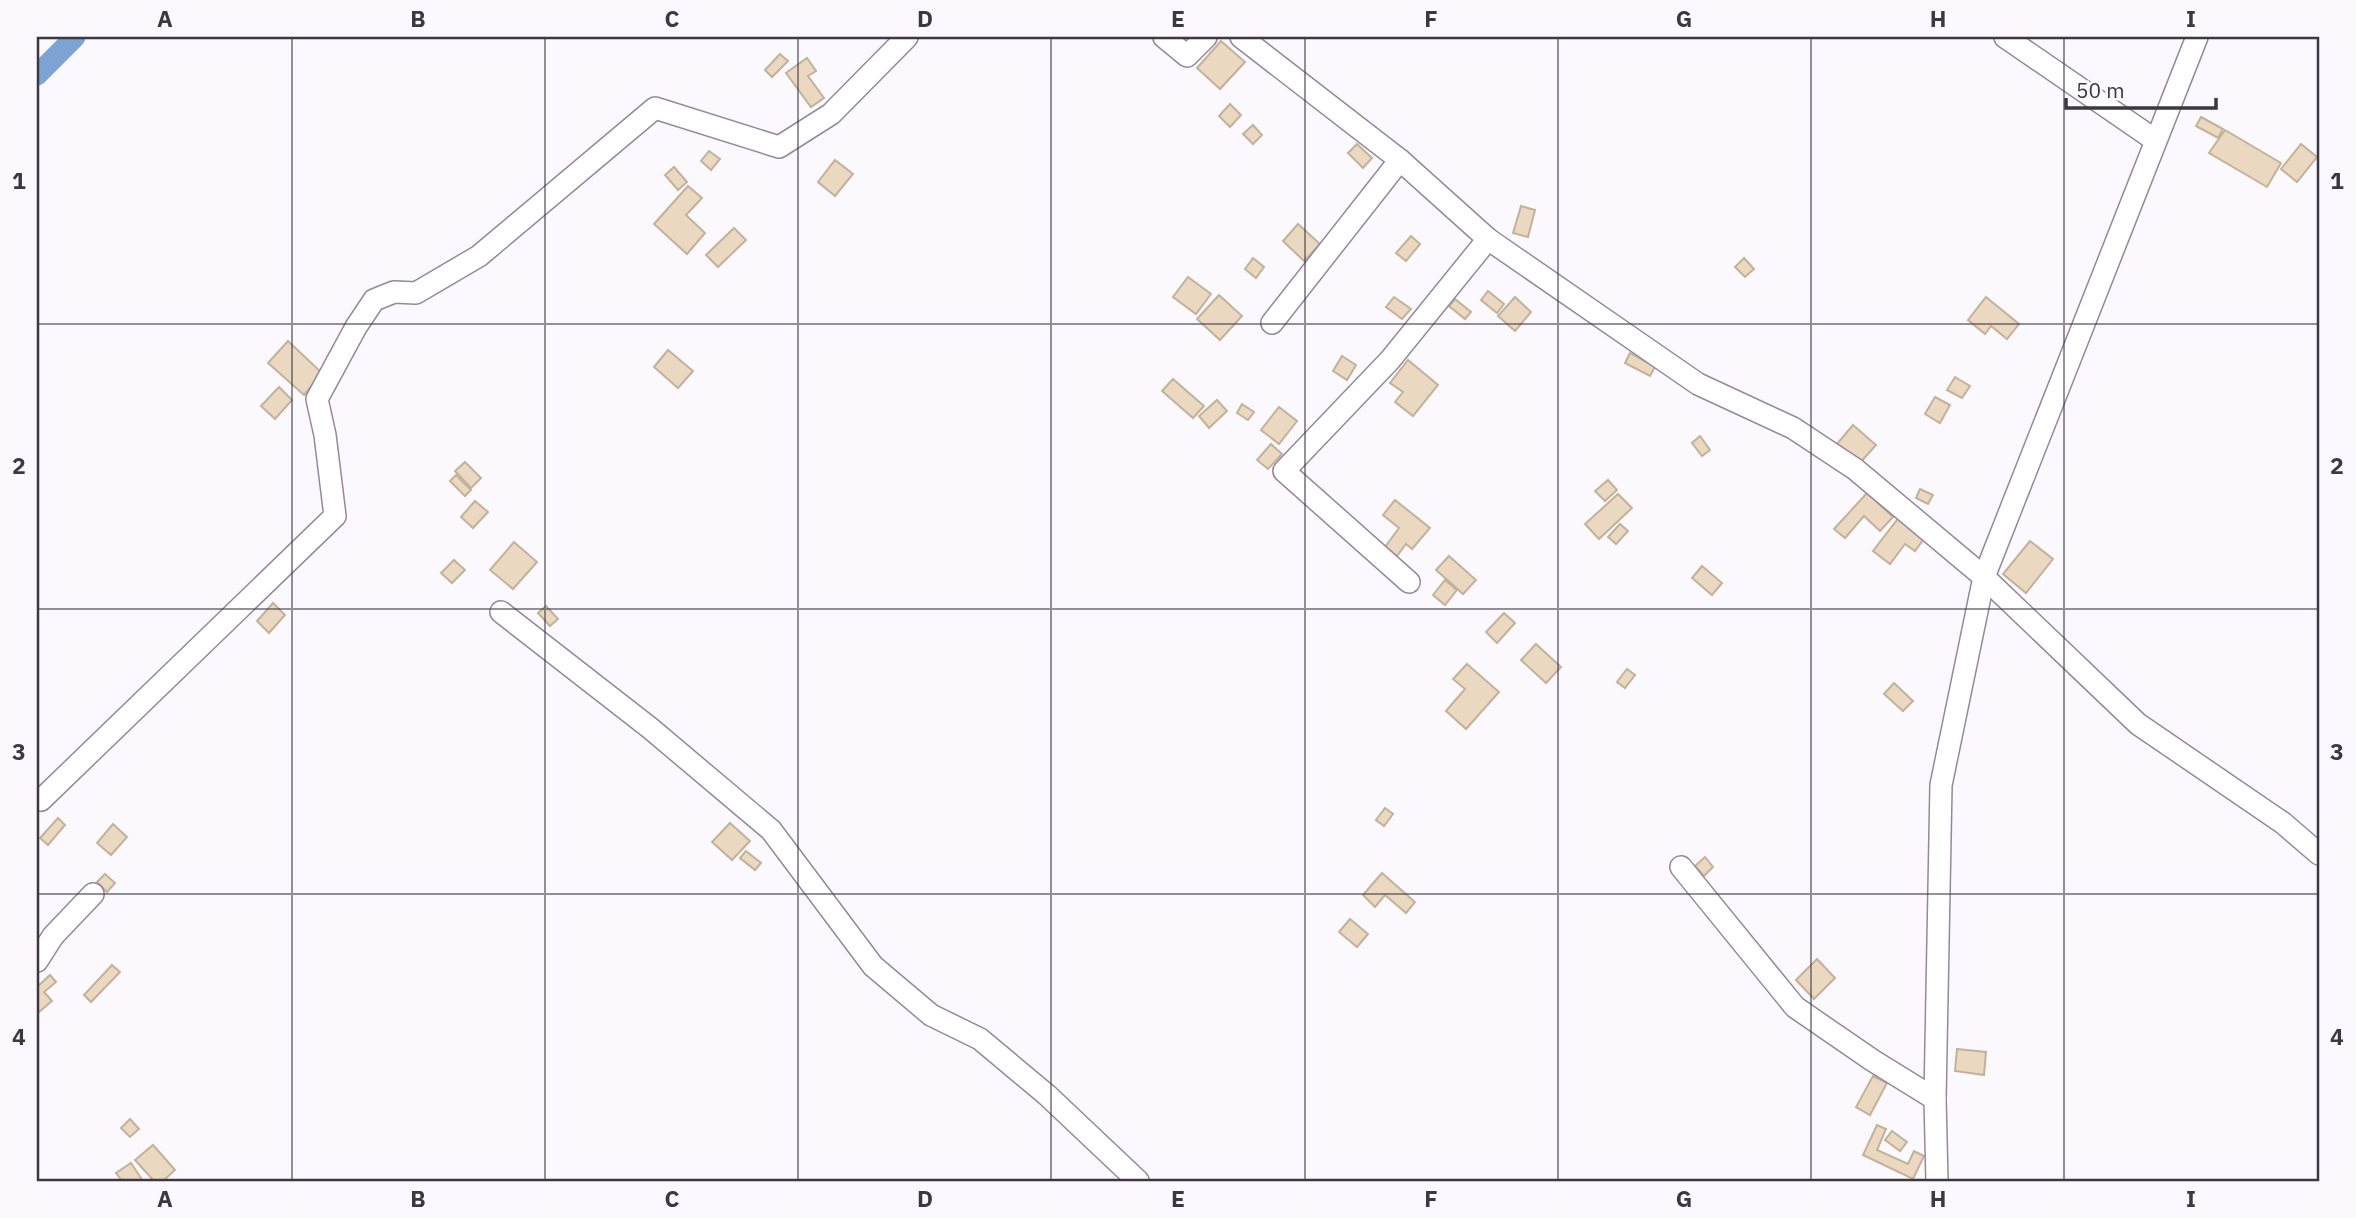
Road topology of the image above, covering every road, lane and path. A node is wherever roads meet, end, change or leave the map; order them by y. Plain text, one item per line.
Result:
1 (907, 37) edge
2 (1164, 37) edge
3 (1206, 37) edge
4 (1241, 37) edge
5 (2005, 37) edge
6 (2197, 37) edge
7 (2155, 140) junction
8 (1401, 160) junction
9 (1488, 239) junction
10 (1272, 323) dead end
11 (1984, 577) junction
12 (1409, 582) dead end
13 (501, 612) dead end
14 (41, 800) dead end
15 (2319, 854) edge
16 (1681, 867) dead end
17 (93, 894) dead end
18 (37, 961) edge
19 (1935, 1100) junction
20 (1138, 1181) edge
21 (1937, 1181) edge

1 - 14 street
2 - 3 street
4 - 8 street
5 - 7 street
6 - 7 street
7 - 11 street
8 - 9 street
8 - 10 street
9 - 11 street
9 - 12 street
11 - 15 street
11 - 19 street
13 - 20 street
16 - 19 street
17 - 18 street
19 - 21 street

